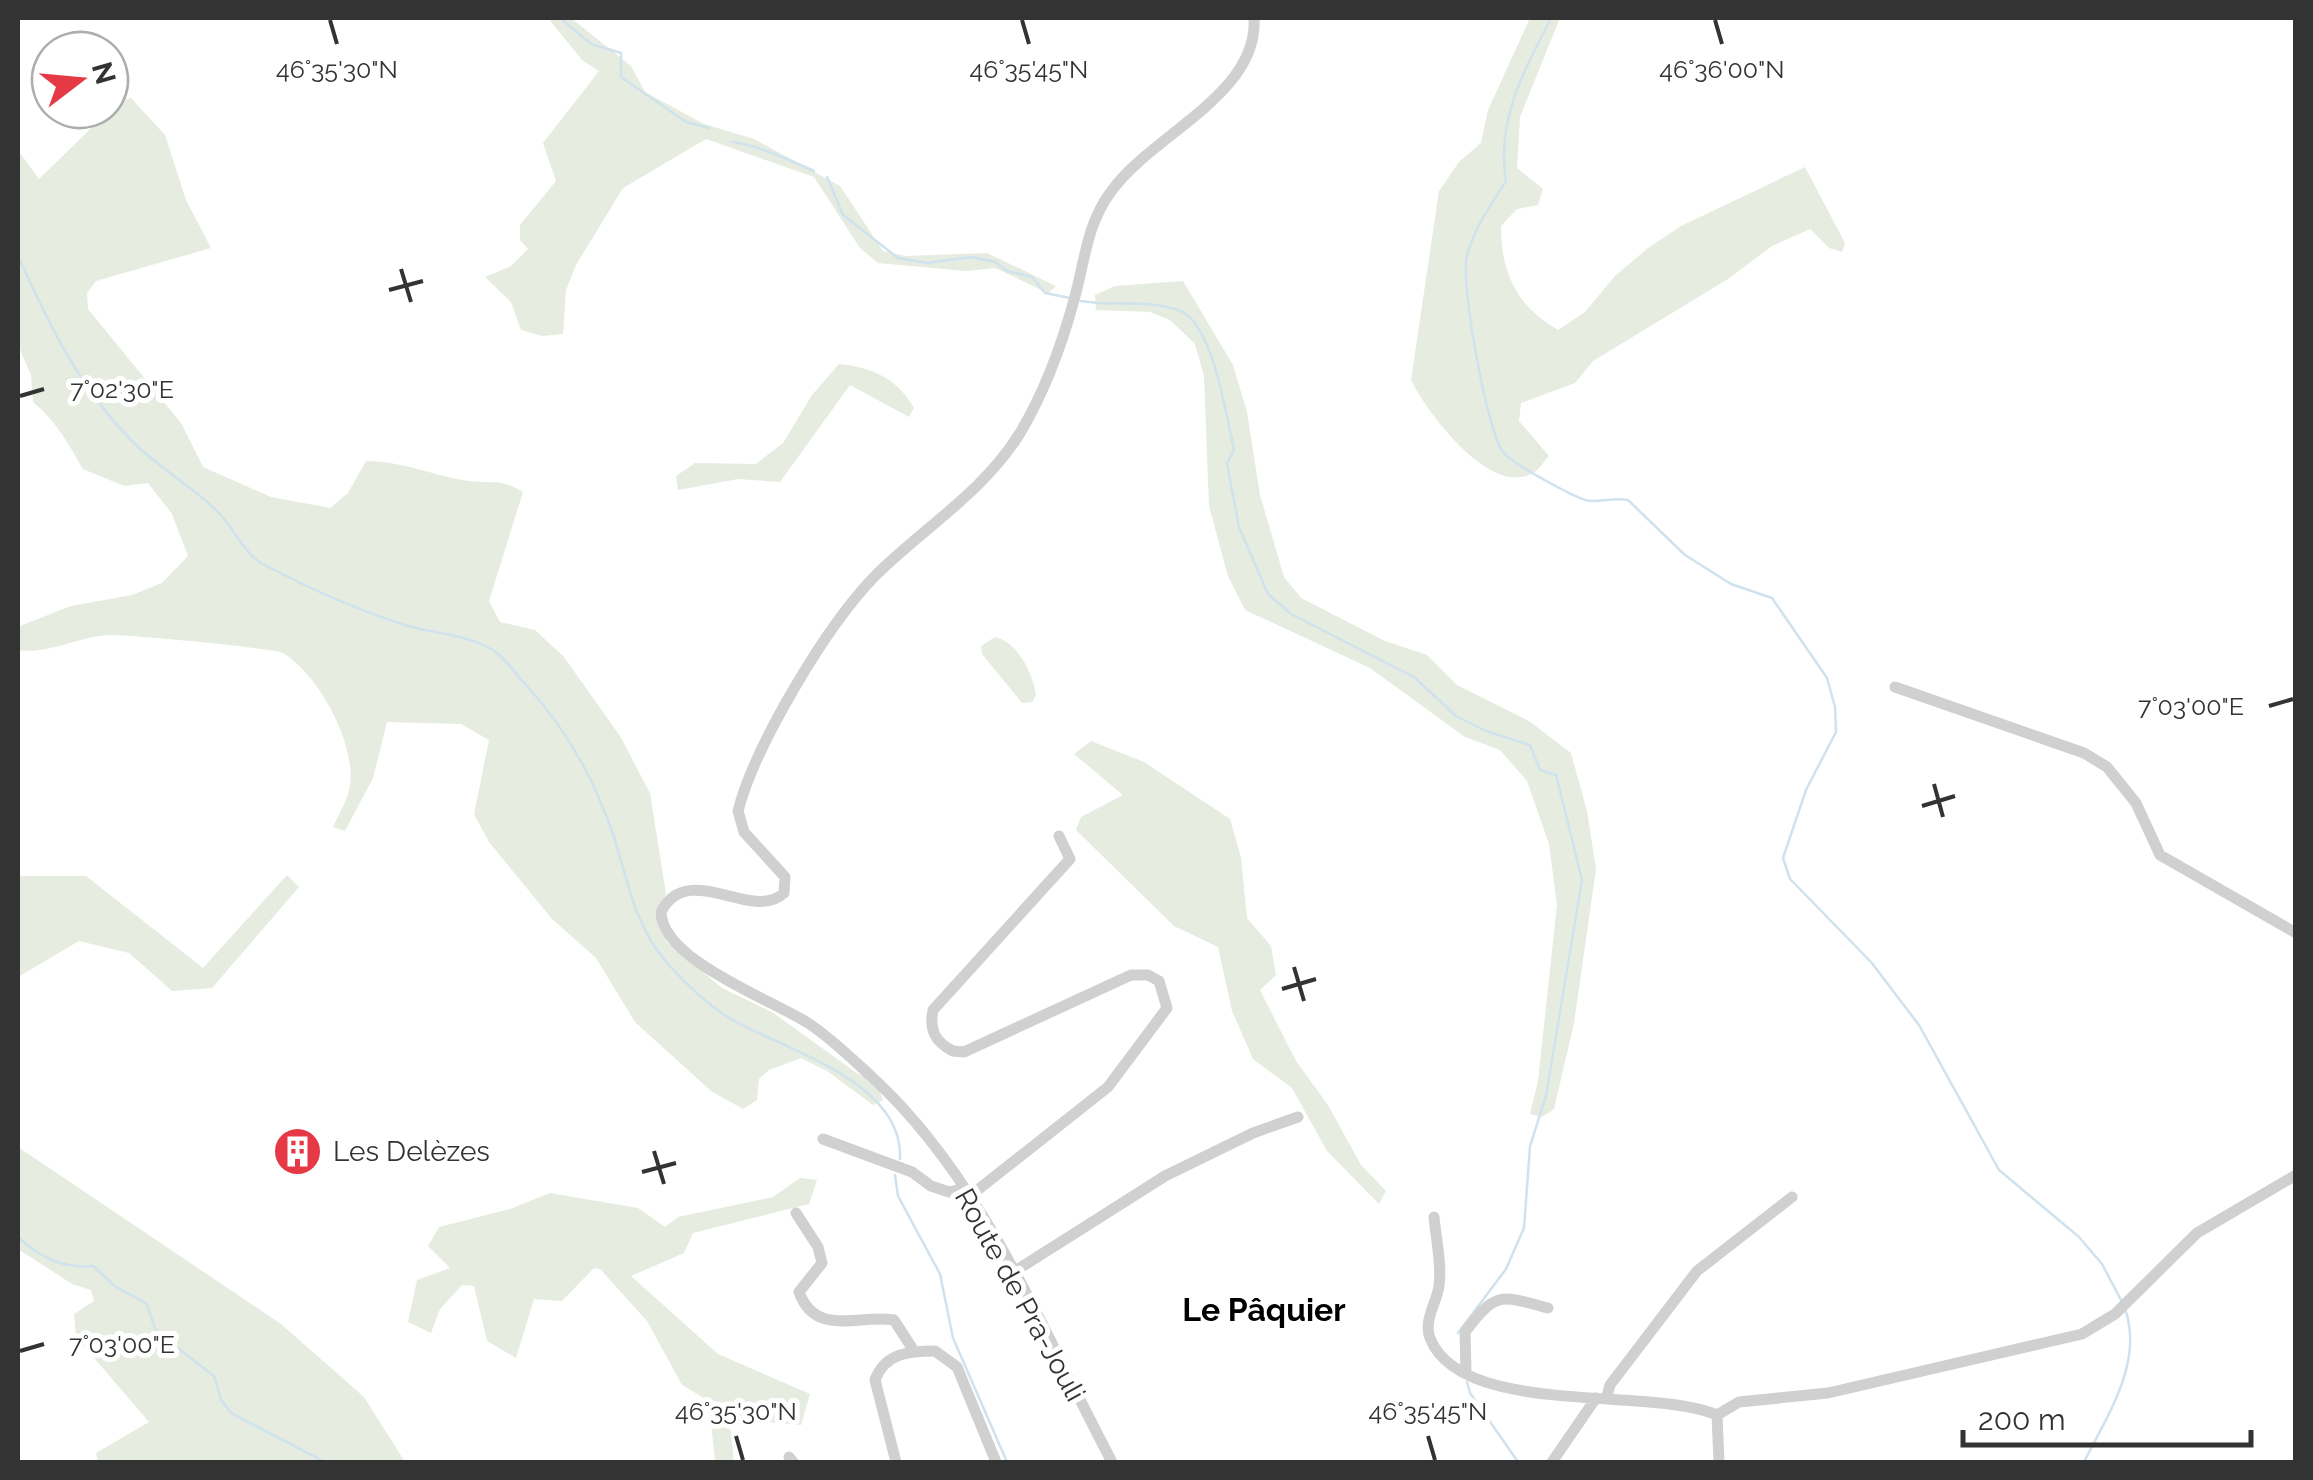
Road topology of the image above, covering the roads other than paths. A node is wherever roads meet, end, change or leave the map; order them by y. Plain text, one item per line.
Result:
1 (1254, 18) edge
2 (1895, 687) dead end
3 (1059, 836) dead end
4 (2296, 934) edge
5 (1298, 1117) dead end
6 (824, 1139) dead end
7 (2296, 1174) edge
8 (966, 1192) junction
9 (1792, 1197) dead end
10 (796, 1214) dead end
11 (1434, 1217) dead end
12 (1012, 1273) junction
13 (1548, 1308) dead end
14 (914, 1351) junction
15 (1466, 1372) junction
16 (1601, 1399) junction
17 (1717, 1415) junction
18 (896, 1462) edge
19 (996, 1462) edge
20 (1112, 1462) edge
21 (1552, 1462) edge
22 (1719, 1462) edge

1 - 8 street, Route de Pra-Jouli
2 - 4 street
3 - 8 street
5 - 12 street
6 - 8 street
7 - 17 street
8 - 12 street, Route de Pra-Jouli
9 - 16 street
10 - 14 street
11 - 15 street
12 - 20 street, Route de Pra-Jouli
13 - 15 street
14 - 18 street
14 - 19 street
15 - 16 street
16 - 17 street
16 - 21 street
17 - 22 street

